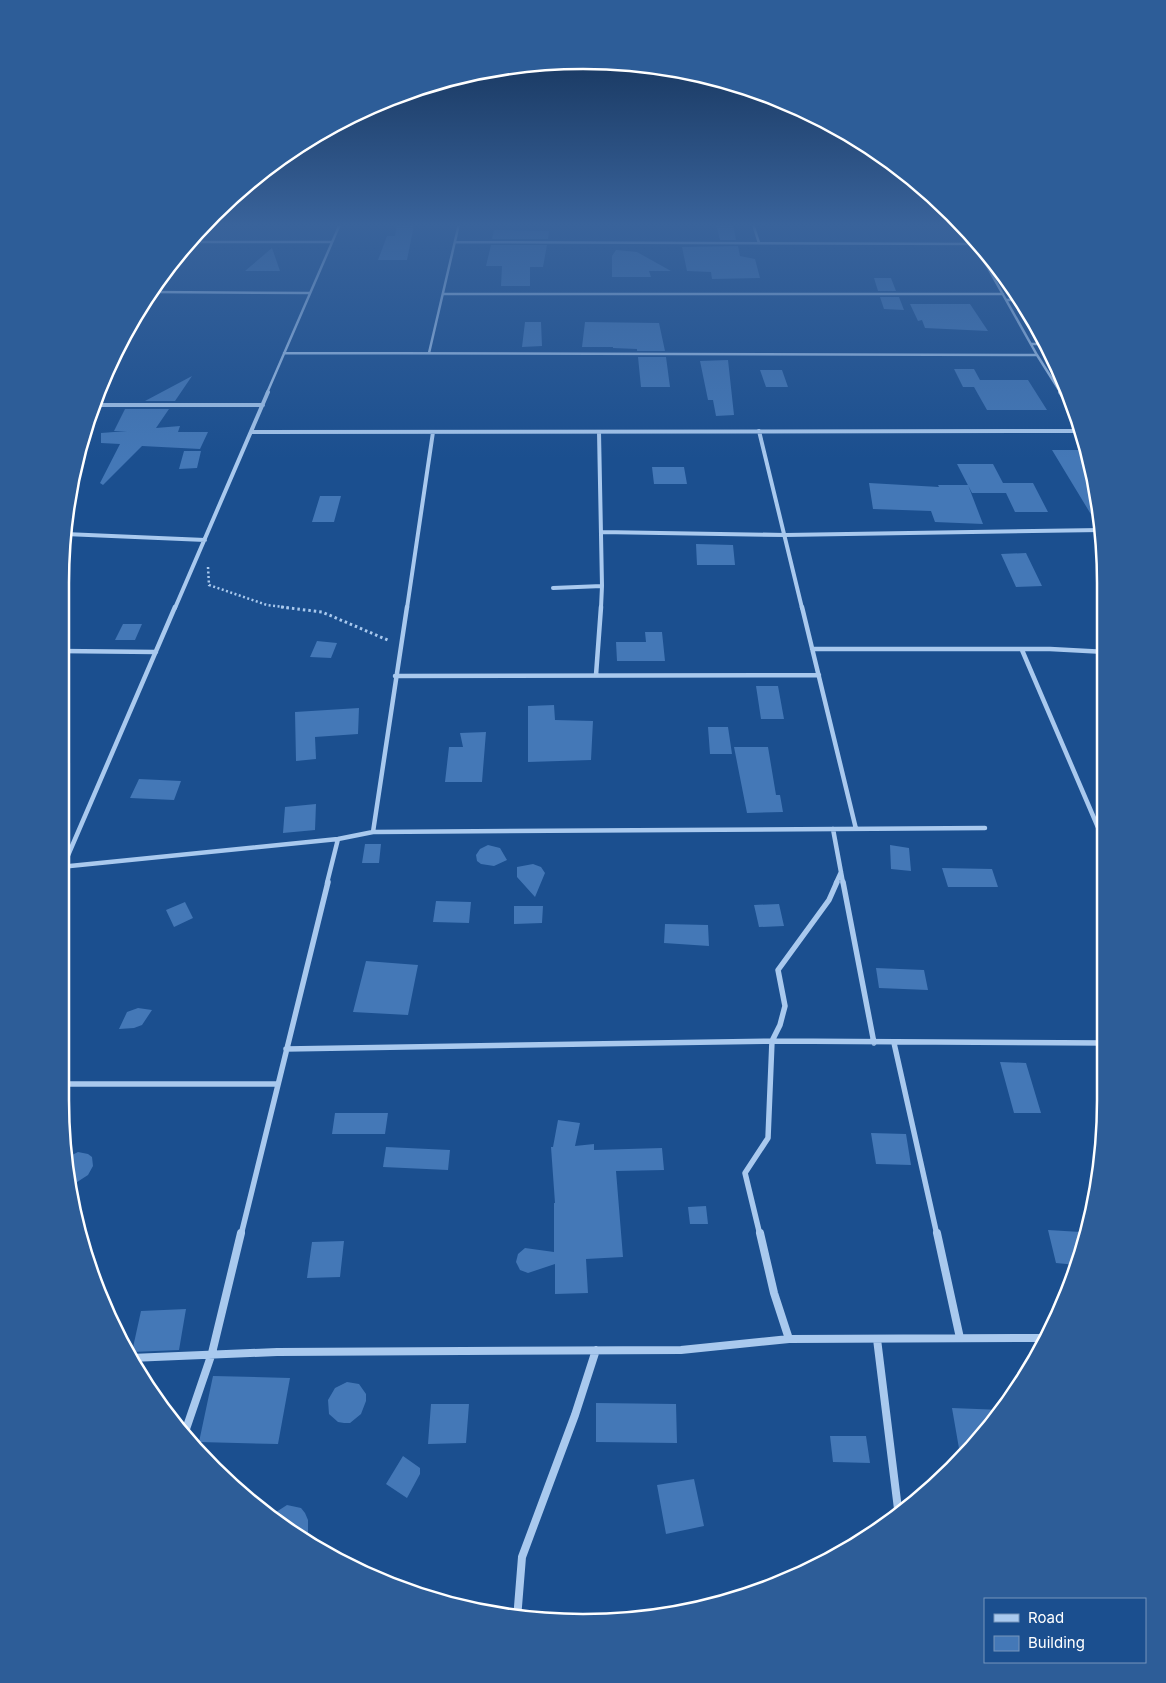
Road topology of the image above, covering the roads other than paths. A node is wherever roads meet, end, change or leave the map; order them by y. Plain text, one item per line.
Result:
1 (306, 303) edge
2 (441, 303) edge
3 (1008, 303) edge
4 (1032, 344) junction
5 (1038, 344) edge
6 (284, 353) junction
7 (429, 353) junction
8 (1037, 355) junction
9 (1060, 390) edge
10 (101, 405) edge
11 (262, 405) junction
12 (1074, 431) edge
13 (252, 432) junction
14 (433, 432) junction
15 (599, 432) junction
16 (759, 432) junction
17 (1094, 530) edge
18 (601, 532) junction
19 (71, 534) edge
20 (785, 535) junction
21 (205, 540) junction
22 (602, 586) junction
23 (553, 588) dead end
24 (812, 649) junction
25 (1022, 650) junction
26 (69, 651) edge
27 (156, 652) junction
28 (1097, 652) edge
29 (596, 675) junction
30 (819, 675) junction
31 (395, 676) junction
32 (1097, 825) edge
33 (985, 828) dead end
34 (833, 829) junction
35 (856, 829) junction
36 (373, 832) junction
37 (338, 839) junction
38 (69, 851) edge
39 (69, 866) edge
40 (841, 872) junction
41 (772, 1042) junction
42 (874, 1043) junction
43 (894, 1043) junction
44 (1097, 1045) edge
45 (286, 1049) junction
46 (69, 1084) edge
47 (278, 1084) junction
48 (960, 1338) junction
49 (1038, 1338) edge
50 (789, 1339) junction
51 (877, 1339) junction
52 (596, 1350) junction
53 (212, 1353) junction
54 (138, 1358) edge
55 (187, 1427) edge
56 (898, 1507) edge
57 (518, 1610) edge

1 - 6 street
2 - 7 street
3 - 4 street
4 - 5 street
4 - 8 street
6 - 7 street
6 - 11 street
7 - 8 street
8 - 9 street
10 - 11 street
11 - 13 street
12 - 16 street
13 - 14 street
13 - 21 street
14 - 15 street
14 - 31 street
15 - 16 street
15 - 18 street
16 - 20 street
17 - 20 street
18 - 20 street
18 - 22 street
19 - 21 street
20 - 24 street
21 - 27 street
22 - 23 street
22 - 29 street
24 - 25 street
24 - 30 street
25 - 28 street
25 - 32 street
26 - 27 street
27 - 38 street
29 - 30 street
29 - 31 street
30 - 35 street
31 - 36 street
33 - 35 street
34 - 35 street
34 - 36 street
34 - 40 street
36 - 37 street
37 - 39 street
37 - 45 street
40 - 41 street
40 - 42 street
41 - 42 street
41 - 45 street
41 - 50 street
42 - 43 street
43 - 44 street
43 - 48 street
45 - 47 street
46 - 47 street
47 - 53 street
48 - 49 street
48 - 51 street
50 - 51 street
50 - 52 street
51 - 56 street
52 - 53 street
52 - 57 street
53 - 54 street
53 - 55 street

